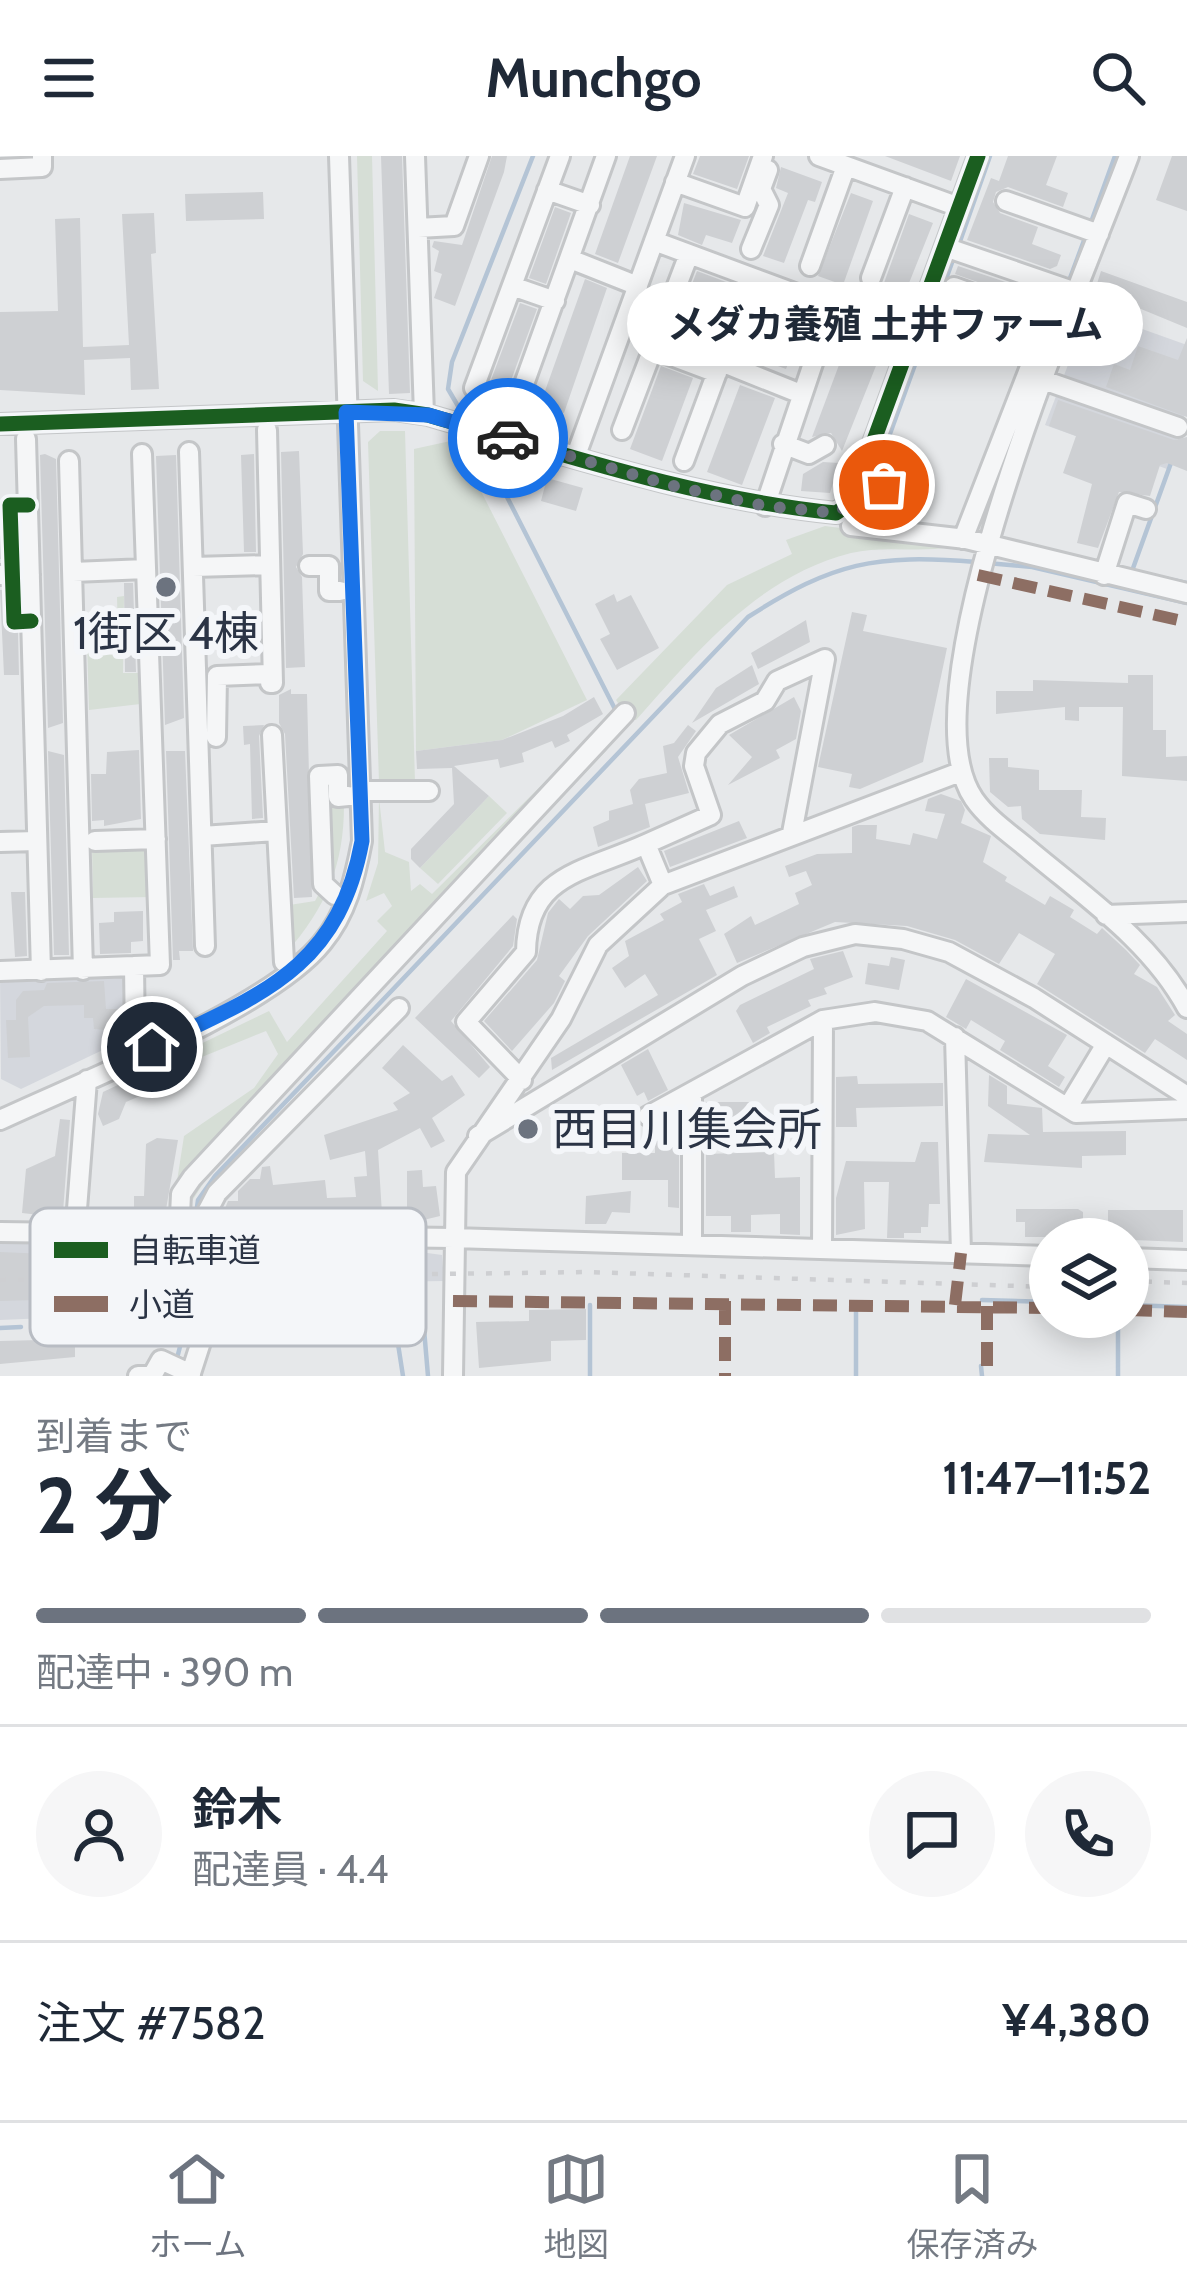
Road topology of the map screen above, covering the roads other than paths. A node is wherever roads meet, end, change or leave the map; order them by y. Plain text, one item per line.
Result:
1 (42, 156) edge
2 (339, 156) edge
3 (416, 156) edge
4 (479, 156) edge
5 (560, 156) edge
6 (606, 156) edge
7 (685, 156) edge
8 (763, 156) edge
9 (772, 156) edge
10 (819, 156) edge
11 (978, 156) edge
12 (846, 166) junction
13 (1118, 168) edge
14 (0, 169) edge
15 (675, 182) junction
16 (905, 187) junction
17 (548, 190) junction
18 (1006, 201) dead end
19 (590, 205) junction
20 (959, 207) junction
21 (418, 228) junction
22 (1092, 232) junction
23 (654, 241) junction
24 (751, 249) dead end
25 (953, 250) junction
26 (689, 254) junction
27 (570, 259) junction
28 (810, 266) dead end
29 (752, 278) junction
30 (871, 278) dead end
31 (512, 286) junction
32 (638, 286) junction
33 (954, 287) dead end
34 (1070, 290) junction
35 (555, 301) junction
36 (1055, 323) junction
37 (653, 350) junction
38 (719, 368) junction
39 (1046, 380) junction
40 (801, 394) junction
41 (517, 403) junction
42 (346, 412) junction
43 (424, 414) junction
44 (0, 424) edge
45 (1178, 427) dead end
46 (267, 430) dead end
47 (622, 430) dead end
48 (505, 437) junction
49 (26, 439) dead end
50 (783, 444) junction
51 (825, 445) dead end
52 (189, 452) dead end
53 (142, 454) dead end
54 (575, 458) junction
55 (69, 461) dead end
56 (684, 461) dead end
57 (765, 506) junction
58 (1146, 509) dead end
59 (851, 526) dead end
60 (975, 549) junction
61 (270, 565) junction
62 (309, 566) dead end
63 (193, 567) junction
64 (146, 569) junction
65 (1112, 569) junction
66 (73, 572) junction
67 (0, 575) edge
68 (30, 575) junction
69 (344, 592) junction
70 (1187, 593) edge
71 (625, 713) dead end
72 (272, 735) dead end
73 (216, 737) dead end
74 (960, 772) junction
75 (429, 791) dead end
76 (354, 793) junction
77 (276, 831) junction
78 (792, 833) junction
79 (202, 836) junction
80 (156, 839) junction
81 (95, 841) dead end
82 (0, 842) edge
83 (37, 842) junction
84 (646, 844) junction
85 (663, 885) junction
86 (334, 895) dead end
87 (1187, 912) edge
88 (1106, 914) junction
89 (206, 946) dead end
90 (284, 962) dead end
91 (134, 966) junction
92 (83, 970) junction
93 (0, 971) edge
94 (41, 971) junction
95 (399, 1008) dead end
96 (1187, 1008) edge
97 (823, 1020) junction
98 (955, 1037) junction
99 (135, 1039) dead end
100 (1106, 1044) junction
101 (87, 1080) junction
102 (523, 1080) junction
103 (692, 1092) junction
104 (1187, 1096) edge
105 (1070, 1102) dead end
106 (1187, 1109) edge
107 (648, 1116) dead end
108 (0, 1120) edge
109 (476, 1137) junction
110 (77, 1208) edge
111 (180, 1208) edge
112 (209, 1208) edge
113 (0, 1232) edge
114 (30, 1233) edge
115 (426, 1238) edge
116 (453, 1238) junction
117 (692, 1245) junction
118 (822, 1249) junction
119 (961, 1253) junction
120 (1029, 1255) edge
121 (1149, 1259) edge
122 (1187, 1260) edge
123 (189, 1374) edge
124 (138, 1376) edge
125 (453, 1376) edge

1 - 14 street
2 - 42 street
3 - 21 street
4 - 21 street
5 - 17 street
6 - 19 street
7 - 15 street
8 - 15 street
9 - 24 street
10 - 12 street
11 - 20 street
12 - 16 street
12 - 28 street
13 - 22 street
15 - 23 street
16 - 20 street
16 - 30 street
17 - 19 street
17 - 31 street
18 - 22 street
19 - 27 street
20 - 25 street
21 - 43 street
22 - 34 street
23 - 26 street
23 - 32 street
25 - 34 street
25 - 57 street
26 - 29 street
26 - 37 street
27 - 32 street
27 - 35 street
29 - 38 street
29 - 40 street
31 - 35 street
31 - 41 street
32 - 54 street
33 - 36 street
34 - 36 street
35 - 41 street
36 - 39 street
36 - 60 street
37 - 38 street
37 - 47 street
38 - 40 street
38 - 56 street
39 - 45 street
39 - 60 street
40 - 50 street
41 - 48 street
42 - 43 street
42 - 44 street
42 - 69 street
43 - 48 street
46 - 61 street
48 - 54 street
49 - 68 street
50 - 51 street
50 - 57 street
52 - 63 street
53 - 64 street
54 - 57 street
55 - 66 street
58 - 65 street
59 - 60 street
60 - 65 street
60 - 74 street
61 - 63 street
61 - 73 street
62 - 69 street
63 - 79 street
64 - 66 street
64 - 80 street
65 - 70 street
66 - 92 street
67 - 68 street
68 - 83 street
69 - 76 street
71 - 111 street
72 - 77 street
74 - 78 street
74 - 88 street
75 - 76 street
76 - 86 street
76 - 101 street
77 - 79 street
77 - 90 street
78 - 84 street
78 - 85 street
79 - 89 street
80 - 81 street
80 - 91 street
82 - 83 street
83 - 94 street
84 - 85 street
84 - 102 street
85 - 102 street
87 - 88 street
88 - 96 street
91 - 92 street
91 - 99 street
92 - 94 street
93 - 94 street
95 - 112 street
97 - 98 street
97 - 103 street
97 - 118 street
98 - 106 street
98 - 119 street
100 - 104 street
100 - 105 street
100 - 109 street
101 - 108 street
101 - 110 street
102 - 109 street
103 - 107 street
103 - 117 street
109 - 116 street
113 - 114 street
115 - 116 street
116 - 117 street
116 - 125 street
117 - 118 street
118 - 119 street
119 - 120 street
121 - 122 street
123 - 124 street

